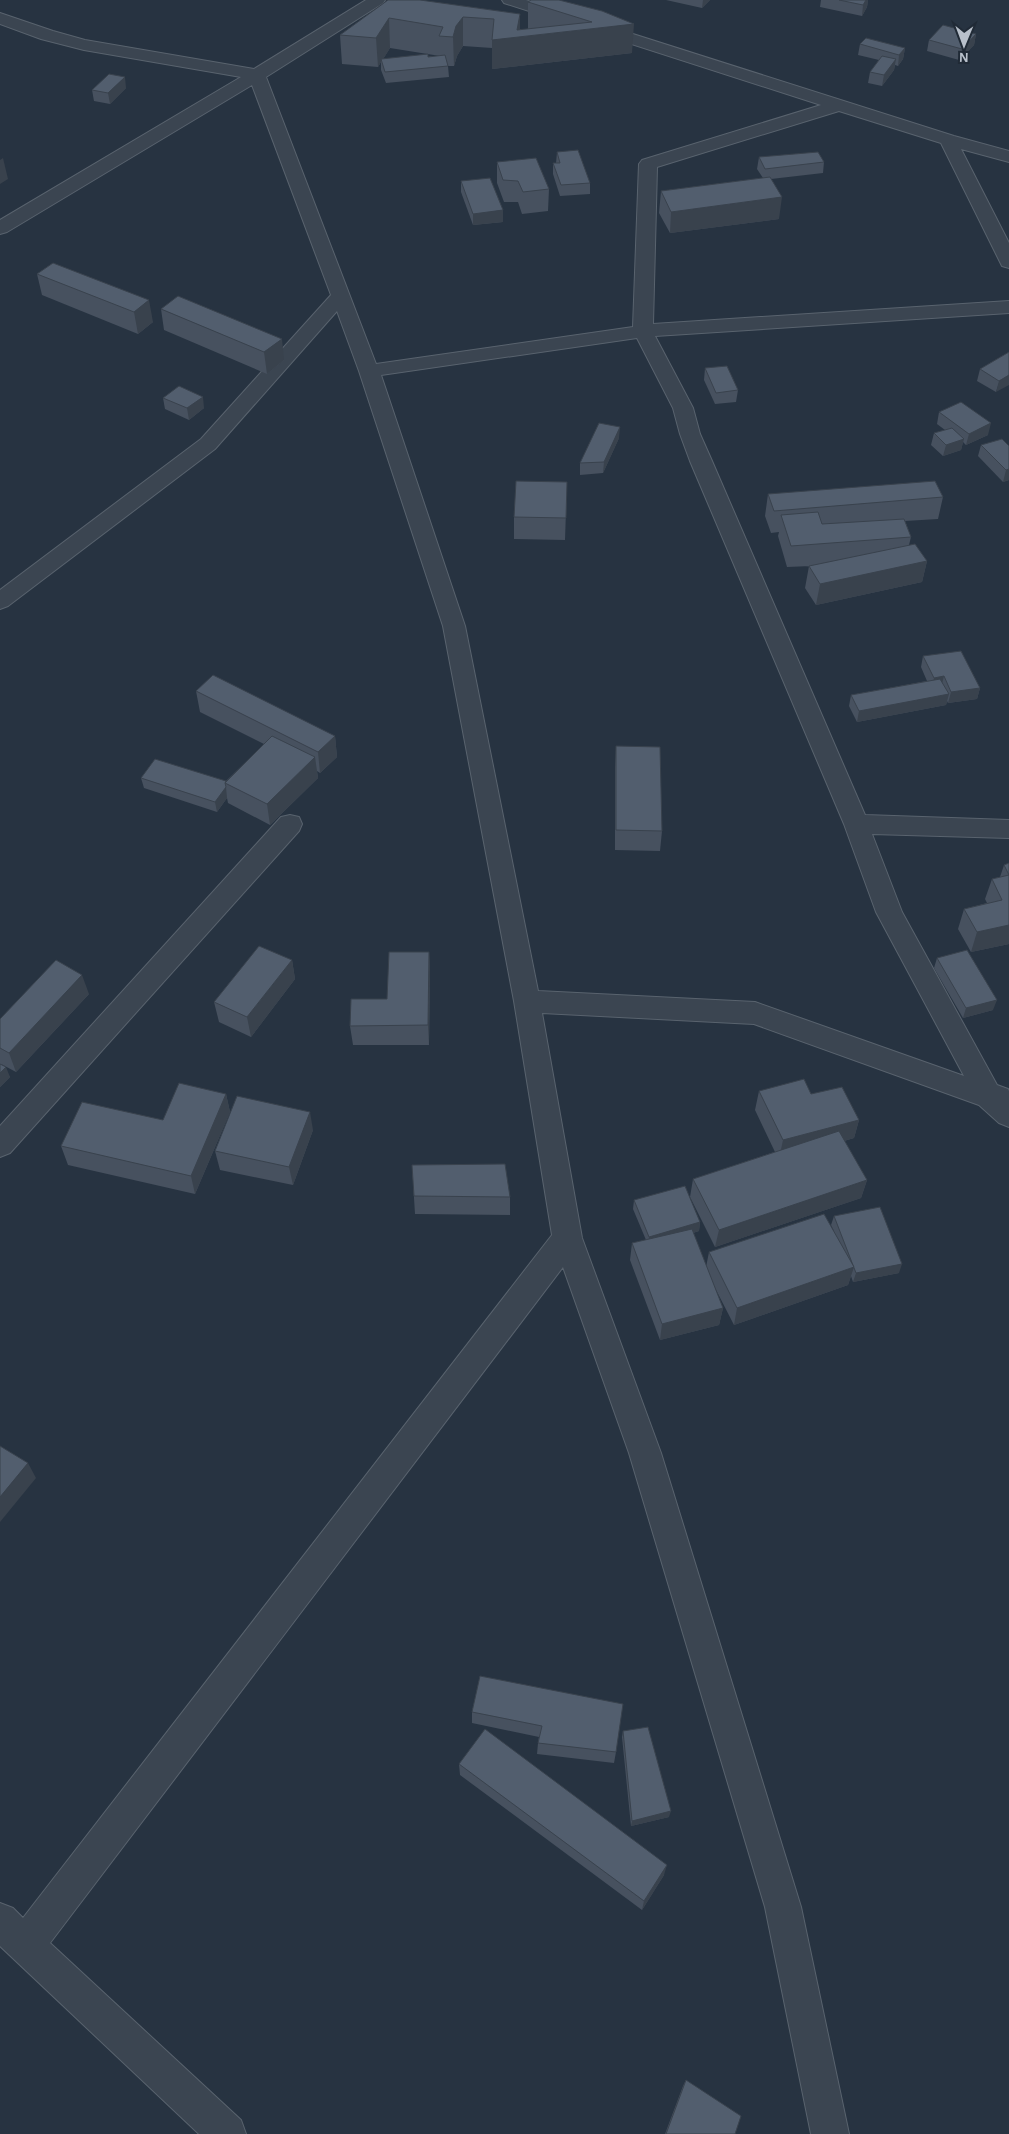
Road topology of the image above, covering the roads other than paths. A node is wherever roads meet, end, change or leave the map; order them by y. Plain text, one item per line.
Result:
1 (377, 0) edge
2 (510, 0) edge
3 (0, 18) edge
4 (257, 75) junction
5 (839, 105) junction
6 (948, 140) junction
7 (1009, 158) edge
8 (0, 228) edge
9 (1009, 262) edge
10 (340, 296) junction
11 (1009, 307) edge
12 (643, 331) junction
13 (369, 371) junction
14 (0, 601) edge
15 (290, 824) dead end
16 (856, 824) junction
17 (1009, 829) edge
18 (527, 1000) junction
19 (999, 1097) edge
20 (1009, 1115) edge
21 (0, 1146) edge
22 (567, 1238) junction
23 (13, 1933) edge
24 (227, 2134) edge
25 (830, 2134) edge

1 - 4 street
2 - 5 street
3 - 4 street
4 - 8 street
4 - 10 street
5 - 6 street
5 - 12 street
6 - 7 street
6 - 9 street
10 - 13 street
10 - 14 street
11 - 12 street
12 - 13 street
12 - 16 street
13 - 18 street
15 - 21 street
16 - 17 street
16 - 19 street
18 - 19 street
18 - 22 street
19 - 20 street
22 - 23 street
22 - 25 street
23 - 24 street

